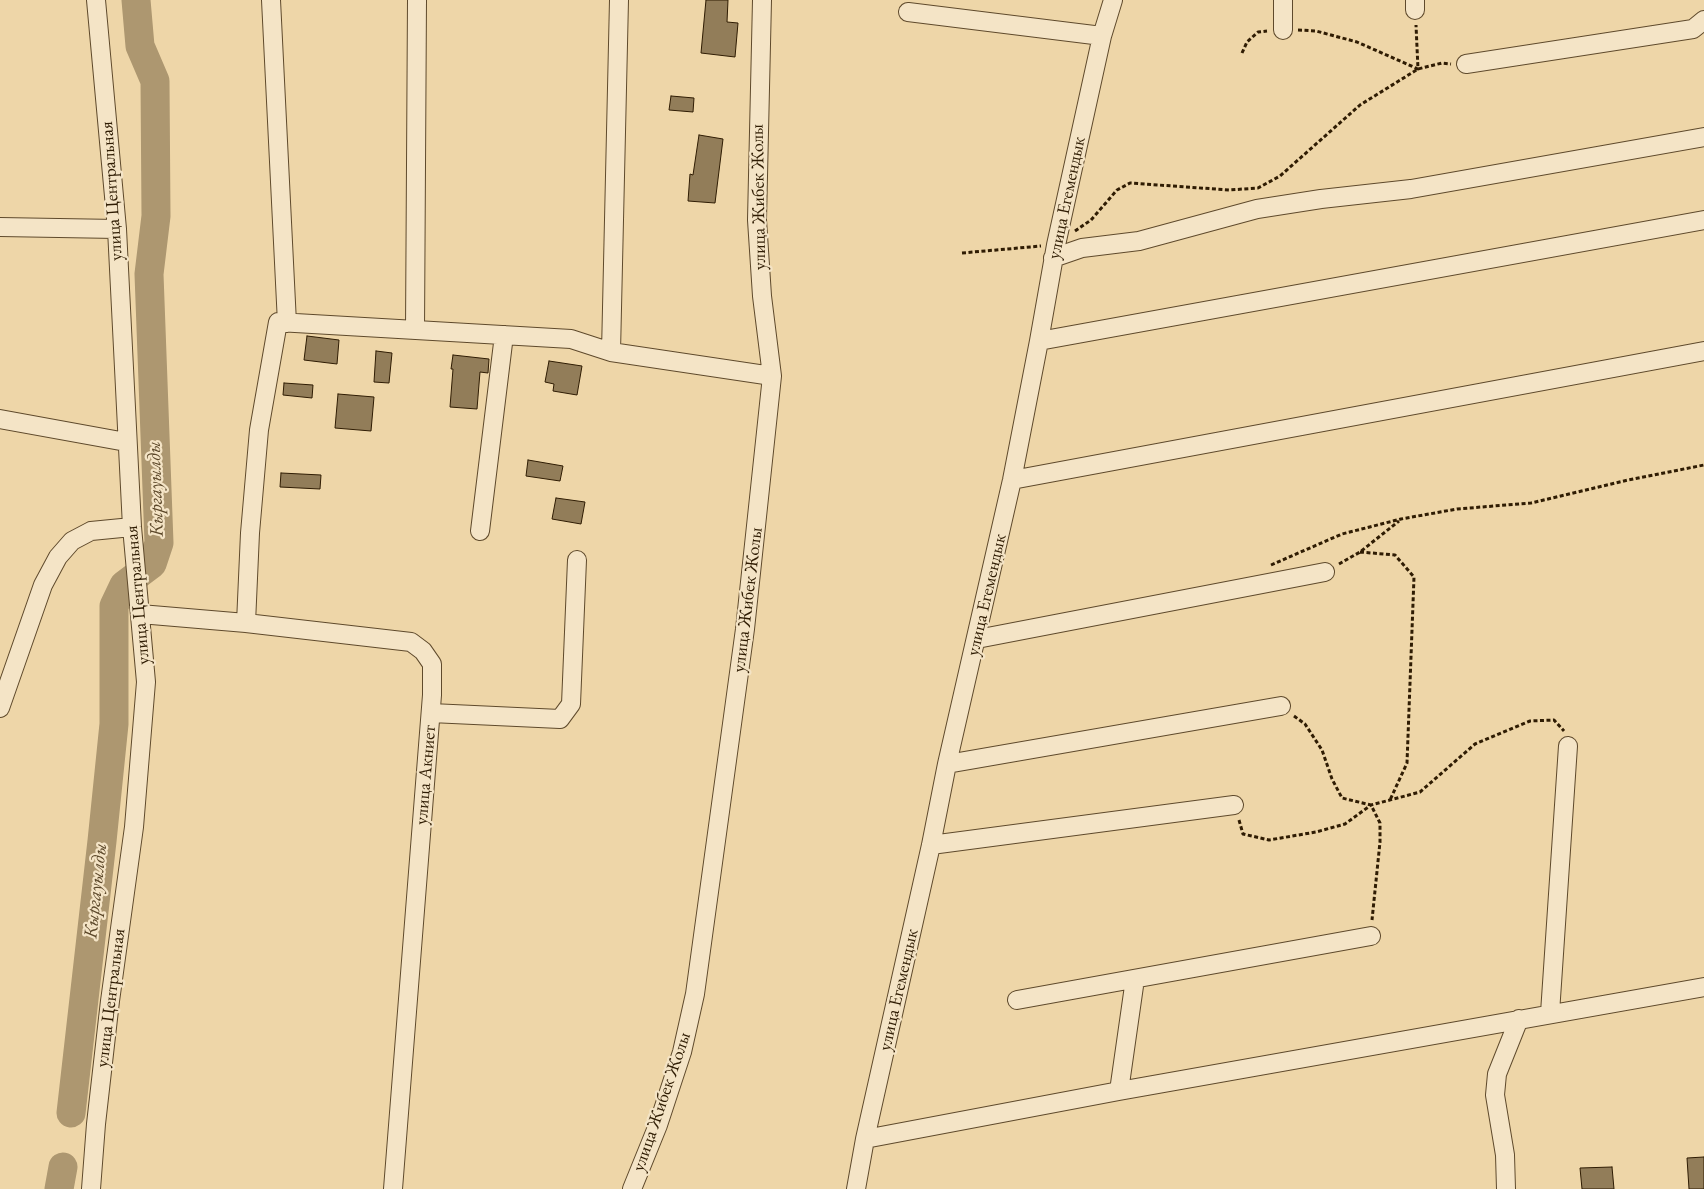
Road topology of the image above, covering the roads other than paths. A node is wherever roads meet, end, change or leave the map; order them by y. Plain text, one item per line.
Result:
1 (96, 0) edge
2 (271, 0) edge
3 (416, 0) edge
4 (619, 0) edge
5 (762, 0) edge
6 (1113, 0) edge
7 (1283, 0) edge
8 (908, 12) dead end
9 (1704, 20) edge
10 (1283, 30) road end
11 (1102, 36) junction
12 (1466, 64) road end
13 (1704, 137) edge
14 (1704, 220) edge
15 (0, 227) edge
16 (116, 229) junction
17 (1054, 252) junction
18 (287, 323) junction
19 (415, 330) junction
20 (504, 335) junction
21 (1039, 341) junction
22 (1704, 351) edge
23 (611, 352) junction
24 (772, 376) junction
25 (0, 419) edge
26 (126, 442) junction
27 (1012, 480) junction
28 (132, 527) junction
29 (480, 531) dead end
30 (577, 560) dead end
31 (1325, 572) road end
32 (140, 614) junction
33 (246, 623) junction
34 (977, 639) junction
35 (1282, 706) road end
36 (0, 708) edge
37 (431, 713) junction
38 (1568, 746) road end
39 (947, 764) junction
40 (1234, 806) road end
41 (931, 845) junction
42 (1370, 936) road end
43 (1135, 979) junction
44 (1704, 987) edge
45 (1017, 1000) dead end
46 (1550, 1013) junction
47 (1519, 1019) junction
48 (1119, 1091) junction
49 (865, 1139) junction
50 (91, 1189) edge
51 (393, 1189) edge
52 (632, 1189) edge
53 (856, 1189) edge
54 (1506, 1189) edge

1 - 16 street, улица Центральная
2 - 18 street
3 - 19 street
4 - 23 street
5 - 24 street, улица Жибек Жолы
6 - 11 street, улица Егемендык
7 - 10 street
8 - 11 street
9 - 12 street
11 - 17 street, улица Егемендык
13 - 17 street
14 - 21 street
15 - 16 street
16 - 26 street, улица Центральная
17 - 21 street, улица Егемендык
18 - 19 street
18 - 33 street
19 - 20 street
20 - 23 street
20 - 29 street
21 - 27 street, улица Егемендык
22 - 27 street
23 - 24 street
24 - 52 street, улица Жибек Жолы
25 - 26 street
26 - 28 street, улица Центральная
27 - 34 street, улица Егемендык
28 - 32 street, улица Центральная
28 - 36 street
30 - 37 street
31 - 34 street
32 - 33 street, улица Акниет
32 - 50 street, улица Центральная
33 - 37 street, улица Акниет
34 - 39 street, улица Егемендык
35 - 39 street
37 - 51 street, улица Акниет
38 - 46 street
39 - 41 street, улица Егемендык
40 - 41 street
41 - 49 street, улица Егемендык
42 - 43 street
43 - 45 street
43 - 48 street
44 - 46 street
46 - 47 street
47 - 48 street
47 - 54 street
48 - 49 street
49 - 53 street, улица Егемендык

